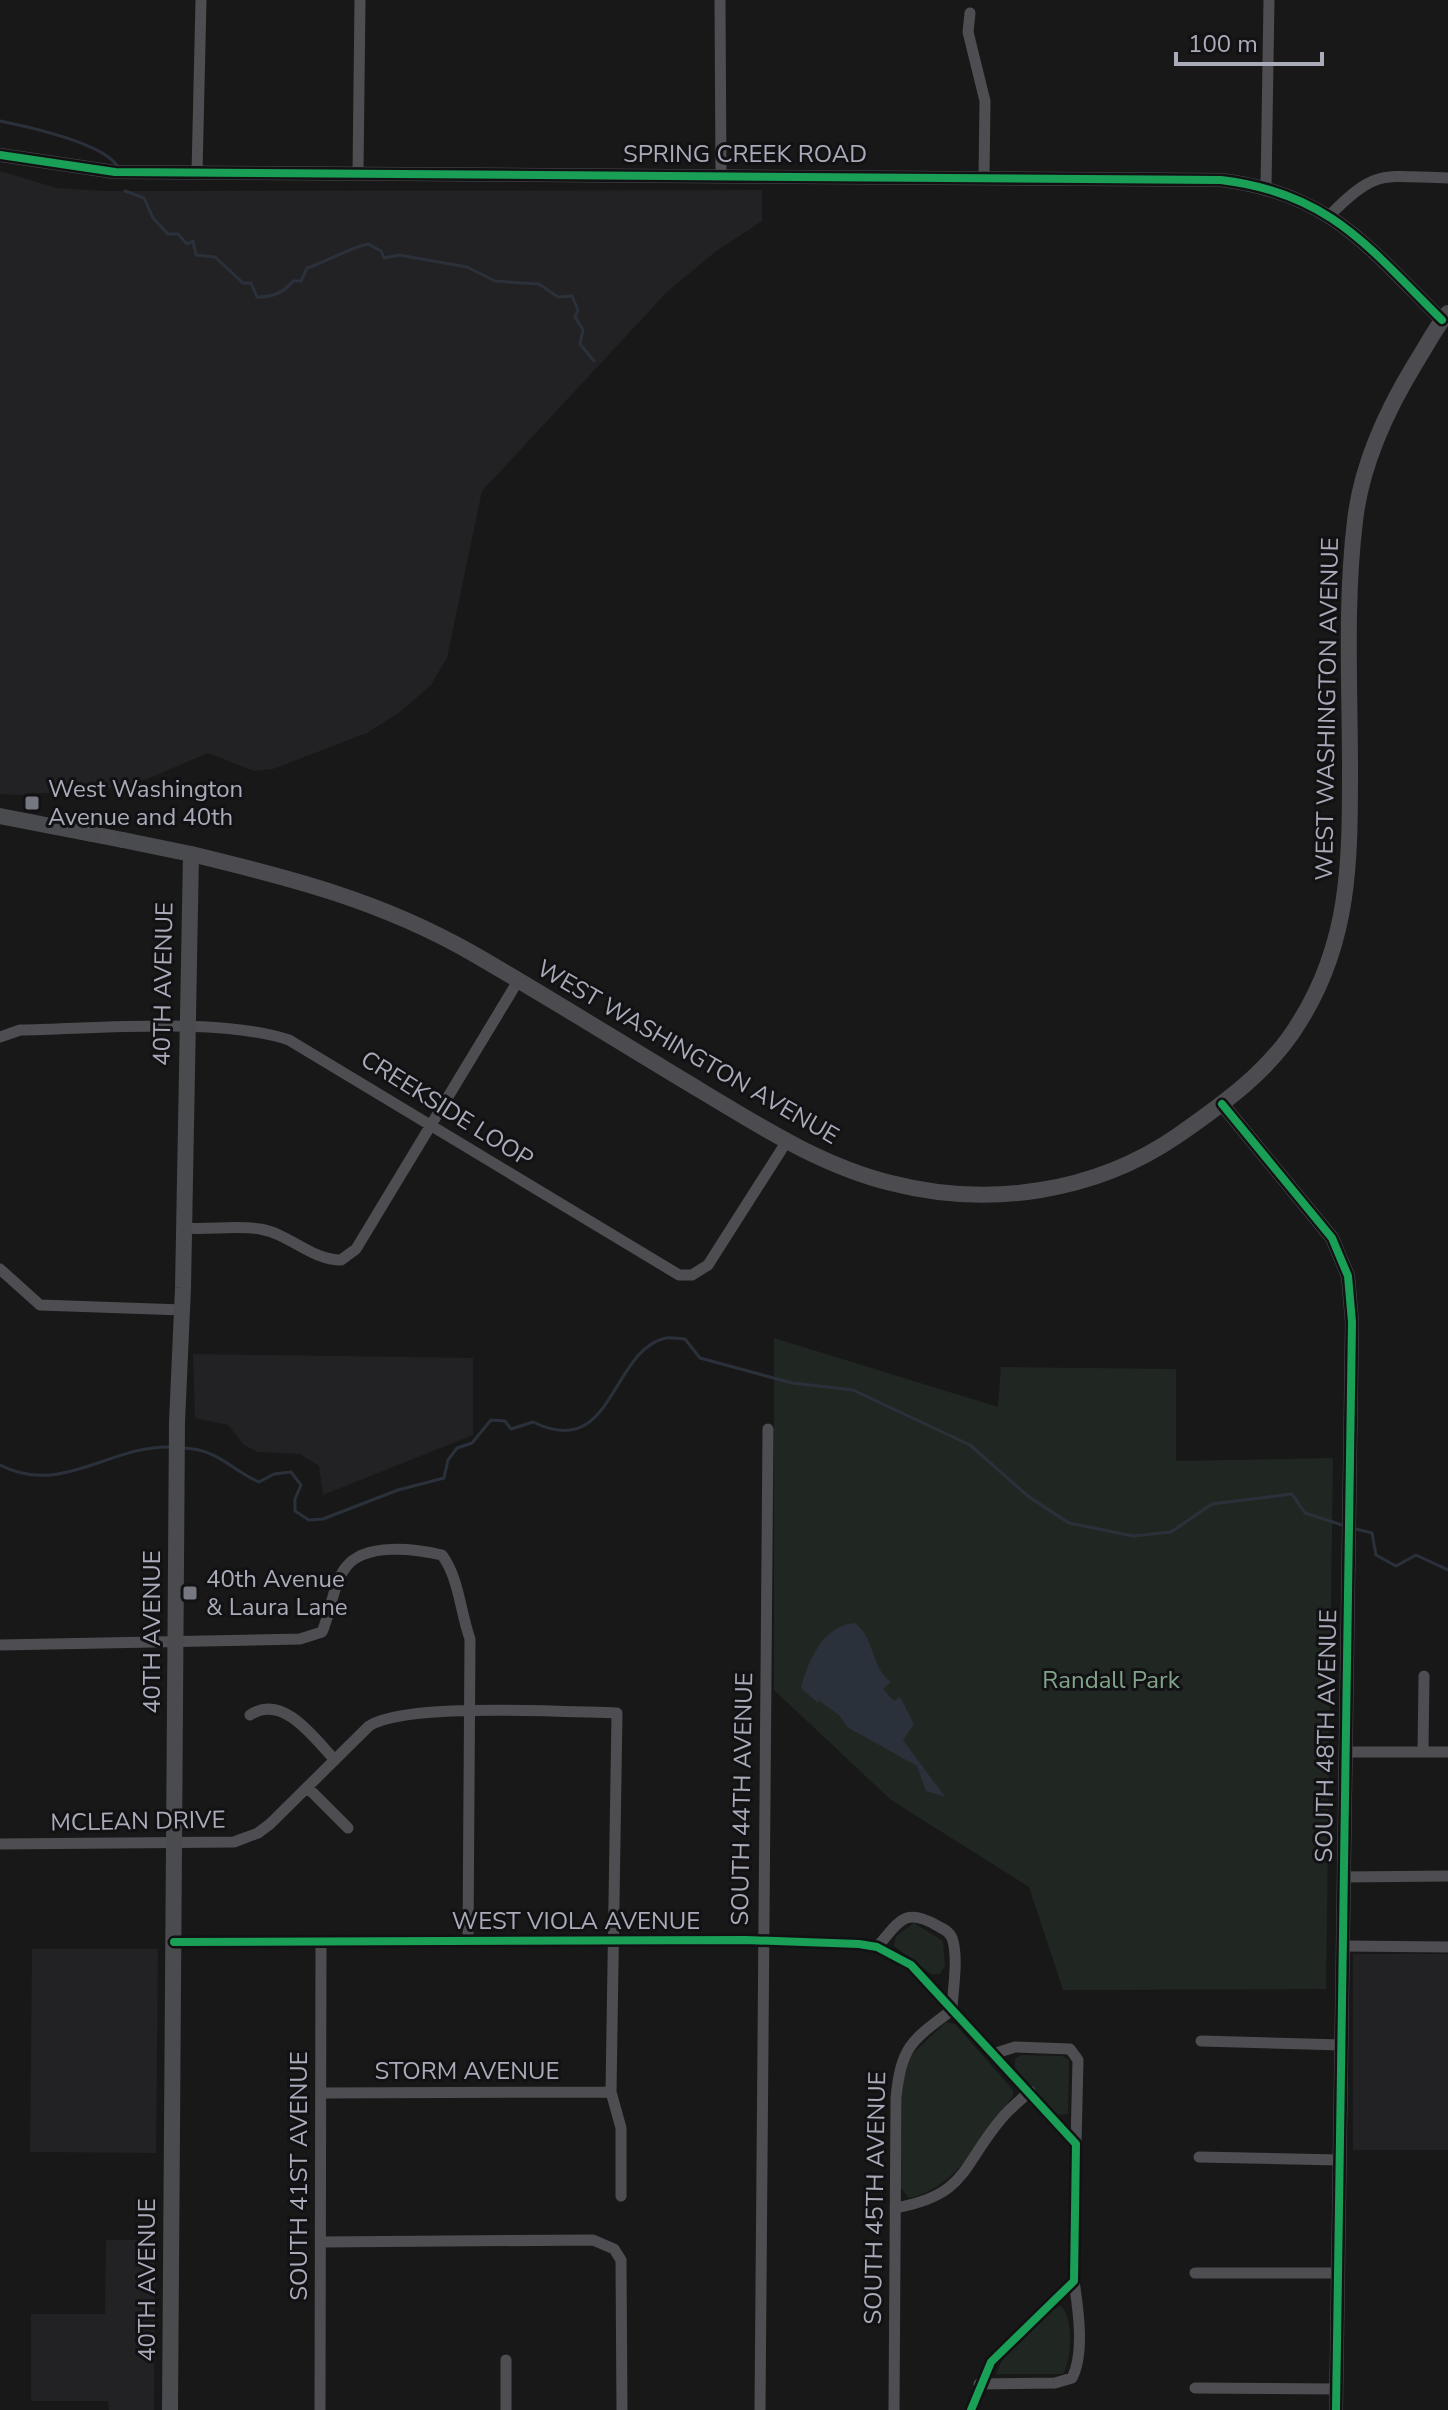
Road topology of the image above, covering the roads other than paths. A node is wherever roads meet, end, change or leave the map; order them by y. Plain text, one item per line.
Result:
1 (201, 0) edge
2 (360, 0) edge
3 (720, 0) edge
4 (1269, 0) edge
5 (970, 13) dead end
6 (0, 155) edge
7 (358, 172) junction
8 (197, 173) junction
9 (721, 174) junction
10 (984, 176) junction
11 (1448, 178) edge
12 (1266, 186) junction
13 (1330, 215) junction
14 (1445, 317) edge
15 (0, 816) edge
16 (191, 854) junction
17 (518, 981) junction
18 (186, 1028) junction
19 (0, 1037) edge
20 (1222, 1104) junction
21 (431, 1125) junction
22 (787, 1141) junction
23 (184, 1228) junction
24 (0, 1269) edge
25 (183, 1310) junction
26 (768, 1429) dead end
27 (176, 1643) junction
28 (0, 1645) edge
29 (1424, 1676) dead end
30 (468, 1712) junction
31 (250, 1715) dead end
32 (1346, 1752) junction
33 (1423, 1752) junction
34 (1448, 1752) edge
35 (335, 1760) junction
36 (309, 1789) junction
37 (348, 1828) dead end
38 (0, 1844) edge
39 (175, 1844) junction
40 (1448, 1876) edge
41 (1344, 1877) junction
42 (468, 1940) junction
43 (174, 1942) junction
44 (613, 1942) junction
45 (321, 1943) junction
46 (762, 1943) junction
47 (1343, 1946) junction
48 (877, 1947) junction
49 (1448, 1947) edge
50 (952, 2010) junction
51 (1201, 2041) dead end
52 (1342, 2045) junction
53 (996, 2053) junction
54 (1030, 2091) junction
55 (611, 2092) junction
56 (322, 2093) junction
57 (1076, 2144) junction
58 (1199, 2157) dead end
59 (1340, 2160) junction
60 (621, 2196) dead end
61 (895, 2208) junction
62 (321, 2242) junction
63 (1195, 2273) dead end
64 (1338, 2273) junction
65 (1074, 2281) junction
66 (506, 2360) dead end
67 (979, 2384) junction
68 (1195, 2388) dead end
69 (1336, 2389) junction
70 (170, 2410) edge
71 (320, 2410) edge
72 (506, 2410) edge
73 (622, 2410) edge
74 (760, 2410) edge
75 (894, 2410) edge
76 (971, 2410) edge
77 (1336, 2410) edge

1 - 8 street
2 - 7 street
3 - 9 street
4 - 12 street
5 - 10 street
6 - 8 street, SPRING CREEK ROAD
7 - 8 street, SPRING CREEK ROAD
7 - 9 street, SPRING CREEK ROAD
9 - 10 street, SPRING CREEK ROAD
10 - 12 street, SPRING CREEK ROAD
11 - 13 street
12 - 13 street, SPRING CREEK ROAD
13 - 14 street, SPRING CREEK ROAD
14 - 20 main road, WEST WASHINGTON AVENUE
15 - 16 main road, WEST WASHINGTON AVENUE
16 - 17 main road, WEST WASHINGTON AVENUE
16 - 18 main road, 40TH AVENUE
17 - 21 street
17 - 22 main road, WEST WASHINGTON AVENUE
18 - 19 street, CREEKSIDE LOOP
18 - 21 street, CREEKSIDE LOOP
18 - 23 main road, 40TH AVENUE
20 - 22 main road, WEST WASHINGTON AVENUE
20 - 32 street, SOUTH 48TH AVENUE
21 - 22 street, CREEKSIDE LOOP
21 - 23 street
23 - 25 main road, 40TH AVENUE
24 - 25 street
25 - 27 main road, 40TH AVENUE
26 - 46 street, SOUTH 44TH AVENUE
27 - 28 street
27 - 30 street
27 - 39 main road, 40TH AVENUE
29 - 33 street
30 - 35 street, MCLEAN DRIVE
30 - 42 street
30 - 44 street, MCLEAN DRIVE
31 - 35 street
32 - 33 street
32 - 41 street, SOUTH 48TH AVENUE
33 - 34 street
35 - 36 street, MCLEAN DRIVE
36 - 37 street
36 - 39 street, MCLEAN DRIVE
38 - 39 street, MCLEAN DRIVE
39 - 43 main road, 40TH AVENUE
40 - 41 street
41 - 47 street, SOUTH 48TH AVENUE
42 - 44 street, WEST VIOLA AVENUE
42 - 45 street, WEST VIOLA AVENUE
43 - 45 street, WEST VIOLA AVENUE
43 - 70 main road, 40TH AVENUE
44 - 46 street, WEST VIOLA AVENUE
44 - 55 street
45 - 56 street, SOUTH 41ST AVENUE
46 - 48 street, WEST VIOLA AVENUE
46 - 74 street, SOUTH 44TH AVENUE
47 - 49 street
47 - 52 street, SOUTH 48TH AVENUE
48 - 50 street, WEST VIOLA AVENUE
48 - 50 street
50 - 53 street, WEST VIOLA AVENUE
50 - 61 street, SOUTH 45TH AVENUE
51 - 52 street
52 - 59 street, SOUTH 48TH AVENUE
53 - 54 street, WEST VIOLA AVENUE
53 - 57 street
54 - 57 street, WEST VIOLA AVENUE
54 - 61 street
55 - 56 street, STORM AVENUE
55 - 60 street
56 - 62 street, SOUTH 41ST AVENUE
57 - 65 street
58 - 59 street
59 - 64 street, SOUTH 48TH AVENUE
61 - 75 street, SOUTH 45TH AVENUE
62 - 71 street, SOUTH 41ST AVENUE
62 - 73 street
63 - 64 street
64 - 69 street, SOUTH 48TH AVENUE
65 - 67 street
65 - 67 street
66 - 72 street
67 - 76 street
68 - 69 street
69 - 77 street, SOUTH 48TH AVENUE

